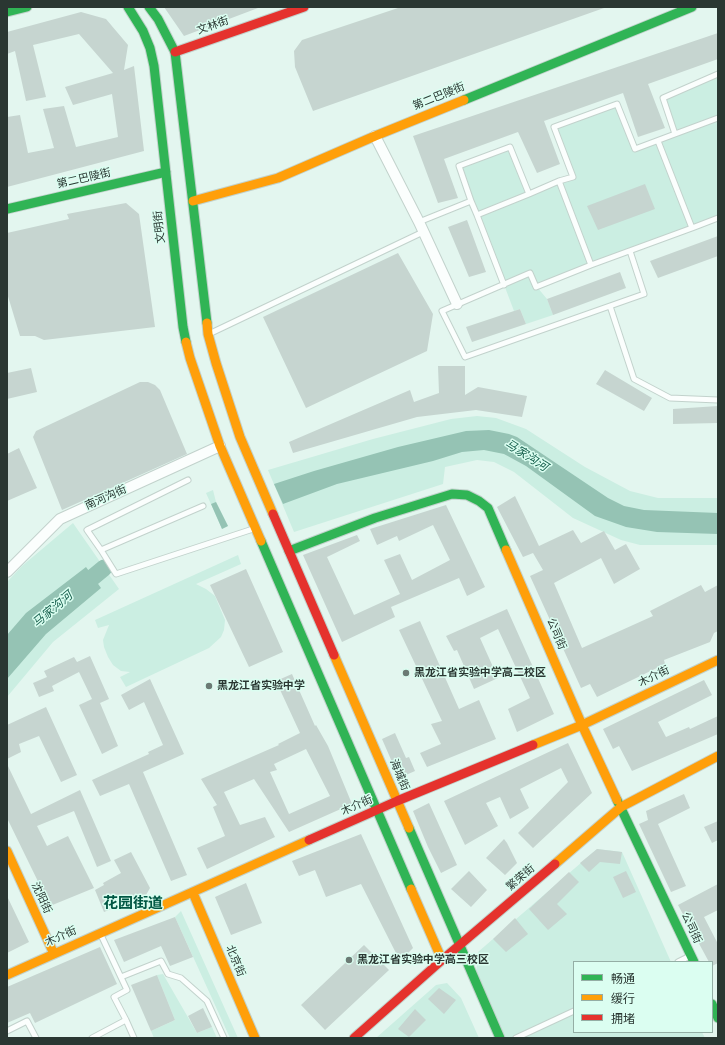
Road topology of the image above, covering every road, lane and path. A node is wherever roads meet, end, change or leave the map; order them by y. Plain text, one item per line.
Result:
1 (27, 7) edge
2 (128, 7) edge
3 (149, 7) edge
4 (304, 7) edge
5 (692, 7) edge
6 (7, 12) edge
7 (175, 52) junction
8 (718, 74) edge
9 (718, 118) edge
10 (675, 134) junction
11 (375, 136) junction
12 (658, 141) junction
13 (166, 172) junction
14 (559, 181) junction
15 (529, 194) junction
16 (193, 201) junction
17 (471, 201) junction
18 (7, 209) edge
19 (477, 215) junction
20 (718, 218) edge
21 (419, 222) junction
22 (692, 228) junction
23 (424, 232) junction
24 (630, 251) junction
25 (591, 265) junction
26 (504, 285) junction
27 (457, 304) junction
28 (610, 306) junction
29 (208, 334) junction
30 (718, 400) edge
31 (220, 446) junction
32 (188, 480) dead end
33 (203, 506) dead end
34 (256, 528) junction
35 (101, 550) junction
36 (289, 551) junction
37 (7, 572) edge
38 (718, 660) edge
39 (582, 725) junction
40 (718, 756) edge
41 (397, 801) junction
42 (620, 807) junction
43 (377, 810) junction
44 (7, 851) edge
45 (193, 893) junction
46 (100, 933) junction
47 (460, 946) junction
48 (54, 954) junction
49 (692, 959) edge
50 (442, 960) junction
51 (7, 975) edge
52 (121, 977) junction
53 (713, 1006) edge
54 (573, 1011) edge
55 (718, 1018) edge
56 (126, 1020) junction
57 (7, 1031) edge
58 (36, 1038) edge
59 (92, 1038) edge
60 (134, 1038) edge
61 (224, 1038) edge
62 (255, 1038) edge
63 (354, 1038) edge
64 (500, 1038) edge
65 (516, 1038) edge

1 - 6 street
2 - 13 street, 文明街
3 - 7 street
4 - 7 street, 文林街
5 - 11 street, 第二巴陵街
7 - 16 street
8 - 10 lane
9 - 10 lane
10 - 12 lane
11 - 16 street, 第二巴陵街
11 - 21 street
12 - 14 lane
12 - 22 lane
13 - 18 street, 第二巴陵街
13 - 31 street, 文明街
14 - 15 lane
14 - 25 lane
15 - 17 lane
15 - 19 lane
16 - 29 street
17 - 19 lane
17 - 21 lane
19 - 26 lane
20 - 22 lane
21 - 23 street
22 - 24 lane
23 - 27 street
23 - 29 lane
24 - 25 lane
24 - 28 lane
25 - 26 lane
26 - 27 lane
27 - 28 lane
28 - 30 lane
29 - 36 street, 海城街
31 - 34 street, 文明街
31 - 37 street, 南河沟街
32 - 35 lane
33 - 35 lane
34 - 35 lane
34 - 43 street
36 - 39 street, 公司街
36 - 41 street, 海城街
38 - 39 street, 木介街
39 - 41 street, 木介街
39 - 42 street, 公司街
40 - 42 street, 繁荣街
41 - 43 street, 木介街
41 - 47 street, 海城街
42 - 47 street, 繁荣街
42 - 49 street, 公司街
43 - 45 street, 木介街
43 - 50 street
44 - 48 street, 沈阳街
45 - 46 street, 木介街
45 - 62 street, 北京街
46 - 48 street, 木介街
46 - 52 lane
47 - 50 street, 繁荣街
47 - 64 street, 海城街
48 - 51 street, 木介街
50 - 63 street, 繁荣街
52 - 56 lane
52 - 61 lane
53 - 55 street
54 - 65 lane
56 - 59 lane
56 - 60 lane
57 - 58 lane

